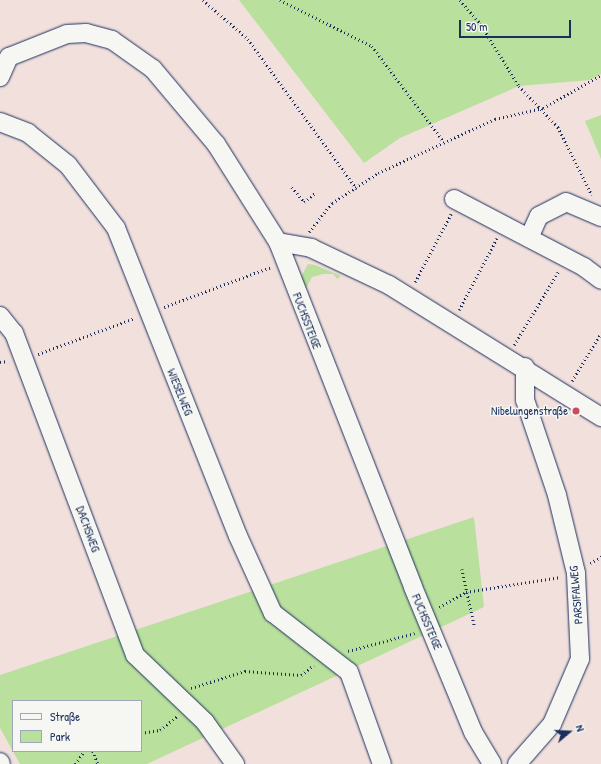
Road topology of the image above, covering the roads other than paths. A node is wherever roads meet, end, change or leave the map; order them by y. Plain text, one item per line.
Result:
1 (5, 54) edge
2 (0, 77) edge
3 (0, 122) edge
4 (456, 200) road end
5 (601, 217) edge
6 (528, 238) junction
7 (278, 242) junction
8 (601, 280) edge
9 (0, 316) edge
10 (525, 367) junction
11 (601, 417) edge
12 (235, 764) edge
13 (382, 764) edge
14 (492, 764) edge
15 (517, 764) edge

1 - 2 street, FUCHSSTEIGE
1 - 7 street, FUCHSSTEIGE
3 - 13 street, WIESELWEG
4 - 6 street
5 - 6 street
6 - 8 street
7 - 10 street
7 - 14 street, FUCHSSTEIGE
9 - 12 street, DACHSWEG
10 - 11 street
10 - 15 street, PARSIFALWEG

